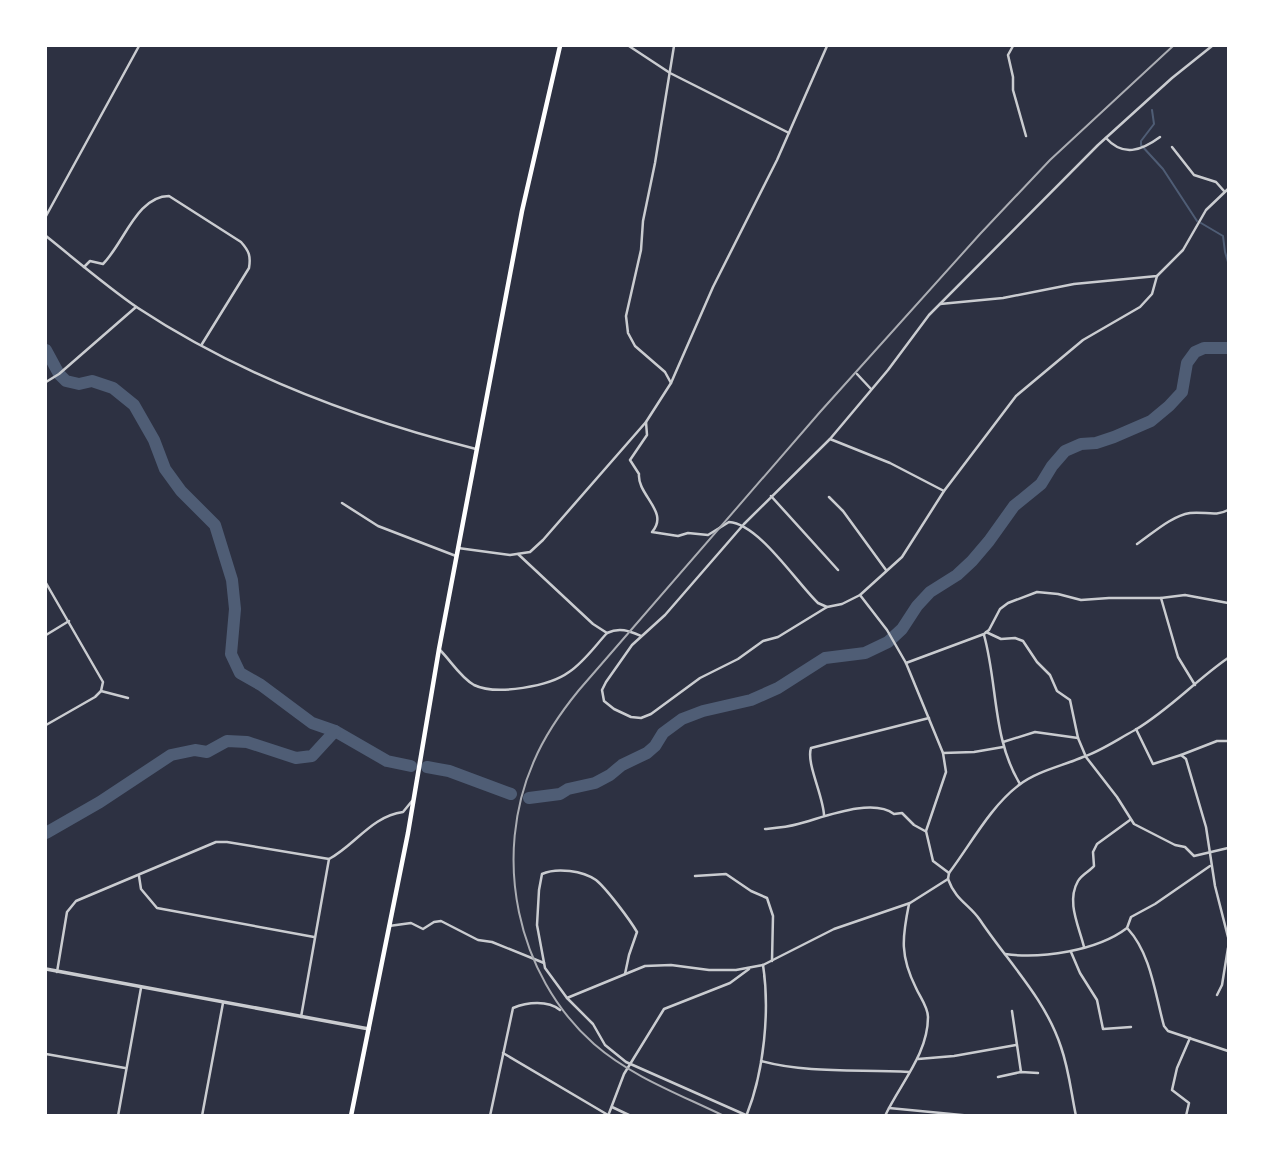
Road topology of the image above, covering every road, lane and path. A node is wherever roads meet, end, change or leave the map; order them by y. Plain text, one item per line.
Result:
1 (139, 46) edge
2 (560, 46) edge
3 (629, 46) edge
4 (674, 46) edge
5 (827, 46) edge
6 (1013, 46) edge
7 (1212, 46) edge
8 (670, 73) junction
9 (789, 133) junction
10 (1026, 136) dead end
11 (1160, 137) dead end
12 (1106, 138) junction
13 (1172, 147) dead end
14 (1226, 190) edge
15 (46, 216) edge
16 (46, 236) edge
17 (84, 267) junction
18 (1157, 276) junction
19 (940, 304) junction
20 (136, 307) junction
21 (202, 344) junction
22 (857, 374) dead end
23 (46, 382) edge
24 (671, 383) junction
25 (871, 389) junction
26 (646, 422) junction
27 (830, 439) junction
28 (476, 449) junction
29 (944, 491) junction
30 (771, 496) junction
31 (830, 497) dead end
32 (342, 503) dead end
33 (1228, 510) edge
34 (744, 524) junction
35 (1137, 544) dead end
36 (458, 548) junction
37 (518, 554) junction
38 (456, 556) junction
39 (838, 570) dead end
40 (886, 570) junction
41 (46, 583) edge
42 (860, 595) junction
43 (1161, 598) junction
44 (1228, 603) edge
45 (827, 607) junction
46 (69, 621) junction
47 (607, 633) junction
48 (985, 633) junction
49 (46, 635) edge
50 (640, 636) junction
51 (439, 649) junction
52 (1228, 658) edge
53 (906, 663) junction
54 (1195, 685) junction
55 (101, 691) junction
56 (128, 698) dead end
57 (929, 718) junction
58 (46, 725) edge
59 (1136, 729) junction
60 (1078, 738) junction
61 (1228, 741) edge
62 (1004, 744) junction
63 (943, 753) junction
64 (1181, 755) junction
65 (1086, 757) junction
66 (1020, 784) junction
67 (413, 800) junction
68 (824, 815) junction
69 (1131, 819) junction
70 (765, 829) dead end
71 (926, 831) junction
72 (1228, 848) edge
73 (1211, 851) junction
74 (329, 859) junction
75 (1211, 866) junction
76 (949, 873) junction
77 (139, 876) junction
78 (695, 876) dead end
79 (948, 879) junction
80 (909, 903) junction
81 (388, 926) junction
82 (1127, 928) junction
83 (314, 937) junction
84 (1228, 937) edge
85 (1084, 947) junction
86 (1228, 948) edge
87 (1071, 952) junction
88 (1005, 954) junction
89 (772, 961) junction
90 (544, 963) junction
91 (763, 965) junction
92 (46, 969) edge
93 (749, 969) junction
94 (57, 972) junction
95 (625, 974) junction
96 (141, 987) junction
97 (1217, 995) dead end
98 (567, 998) junction
99 (223, 1003) junction
100 (560, 1010) dead end
101 (1012, 1011) dead end
102 (301, 1017) junction
103 (1131, 1027) dead end
104 (369, 1029) junction
105 (1190, 1038) junction
106 (1016, 1045) junction
107 (1228, 1051) edge
108 (46, 1054) edge
109 (503, 1054) junction
110 (918, 1059) junction
111 (761, 1061) junction
112 (631, 1064) junction
113 (125, 1068) junction
114 (909, 1072) junction
115 (1021, 1072) junction
116 (1038, 1073) dead end
117 (998, 1077) dead end
118 (611, 1106) junction
119 (889, 1108) junction
120 (118, 1115) edge
121 (202, 1115) edge
122 (351, 1115) edge
123 (490, 1115) edge
124 (608, 1115) edge
125 (631, 1115) edge
126 (747, 1115) edge
127 (885, 1115) edge
128 (972, 1115) edge
129 (1076, 1115) edge
130 (1186, 1115) edge

1 - 15 street
2 - 28 main road
3 - 8 street
4 - 8 street
5 - 9 street
6 - 10 street
7 - 12 street
8 - 9 street
8 - 24 street
9 - 24 street
11 - 12 street
12 - 19 street
13 - 14 street
14 - 18 street
16 - 17 street
17 - 20 street
17 - 21 street
18 - 19 street
18 - 29 street
19 - 25 street
20 - 21 street
20 - 23 street
21 - 28 street
22 - 25 street
24 - 26 street
25 - 27 street
26 - 34 street
26 - 37 street
27 - 29 street
27 - 30 street
28 - 36 main road
29 - 40 street
30 - 34 street
30 - 39 street
31 - 40 street
32 - 38 street
33 - 35 street
34 - 45 street
34 - 50 street
36 - 37 street
36 - 38 main road
37 - 47 street
38 - 51 main road
40 - 42 street
41 - 46 street
42 - 45 street
42 - 53 street
43 - 44 street
43 - 48 street
43 - 54 street
45 - 50 street
46 - 49 street
46 - 55 street
47 - 50 street
47 - 51 street
48 - 53 street
48 - 60 street
48 - 62 street
51 - 67 main road
52 - 54 street
53 - 57 street
54 - 59 street
55 - 56 street
55 - 58 street
57 - 63 street
57 - 68 street
59 - 64 street
59 - 65 street
60 - 62 street
60 - 65 street
61 - 64 street
62 - 63 street
62 - 66 street
63 - 71 street
64 - 73 street
65 - 66 street
65 - 69 street
66 - 76 street
67 - 74 street
67 - 81 main road
68 - 70 street
68 - 71 street
69 - 73 street
69 - 85 street
71 - 76 street
72 - 73 street
73 - 75 street
74 - 77 street
74 - 83 street
75 - 82 street
75 - 84 street
76 - 79 street
77 - 83 street
77 - 94 street
78 - 89 street
79 - 80 street
79 - 88 street
80 - 89 street
80 - 110 street
81 - 90 street
81 - 104 main road
82 - 85 street
82 - 105 street
83 - 102 street
85 - 87 street
86 - 97 street
87 - 88 street
87 - 103 street
88 - 129 street
89 - 91 street
90 - 95 street
90 - 98 street
91 - 93 street
91 - 111 street
92 - 94 street
93 - 95 street
93 - 112 street
94 - 96 street
95 - 98 street
96 - 99 street
96 - 113 street
98 - 112 street
99 - 102 street
99 - 121 street
100 - 109 street
101 - 106 street
102 - 104 street
104 - 122 main road
105 - 107 street
105 - 130 street
106 - 110 street
106 - 115 street
108 - 113 street
109 - 123 street
109 - 124 street
110 - 114 street
111 - 114 street
111 - 126 street
112 - 118 street
112 - 126 street
113 - 120 street
114 - 119 street
115 - 116 street
115 - 117 street
118 - 124 street
118 - 125 street
119 - 127 street
119 - 128 street

